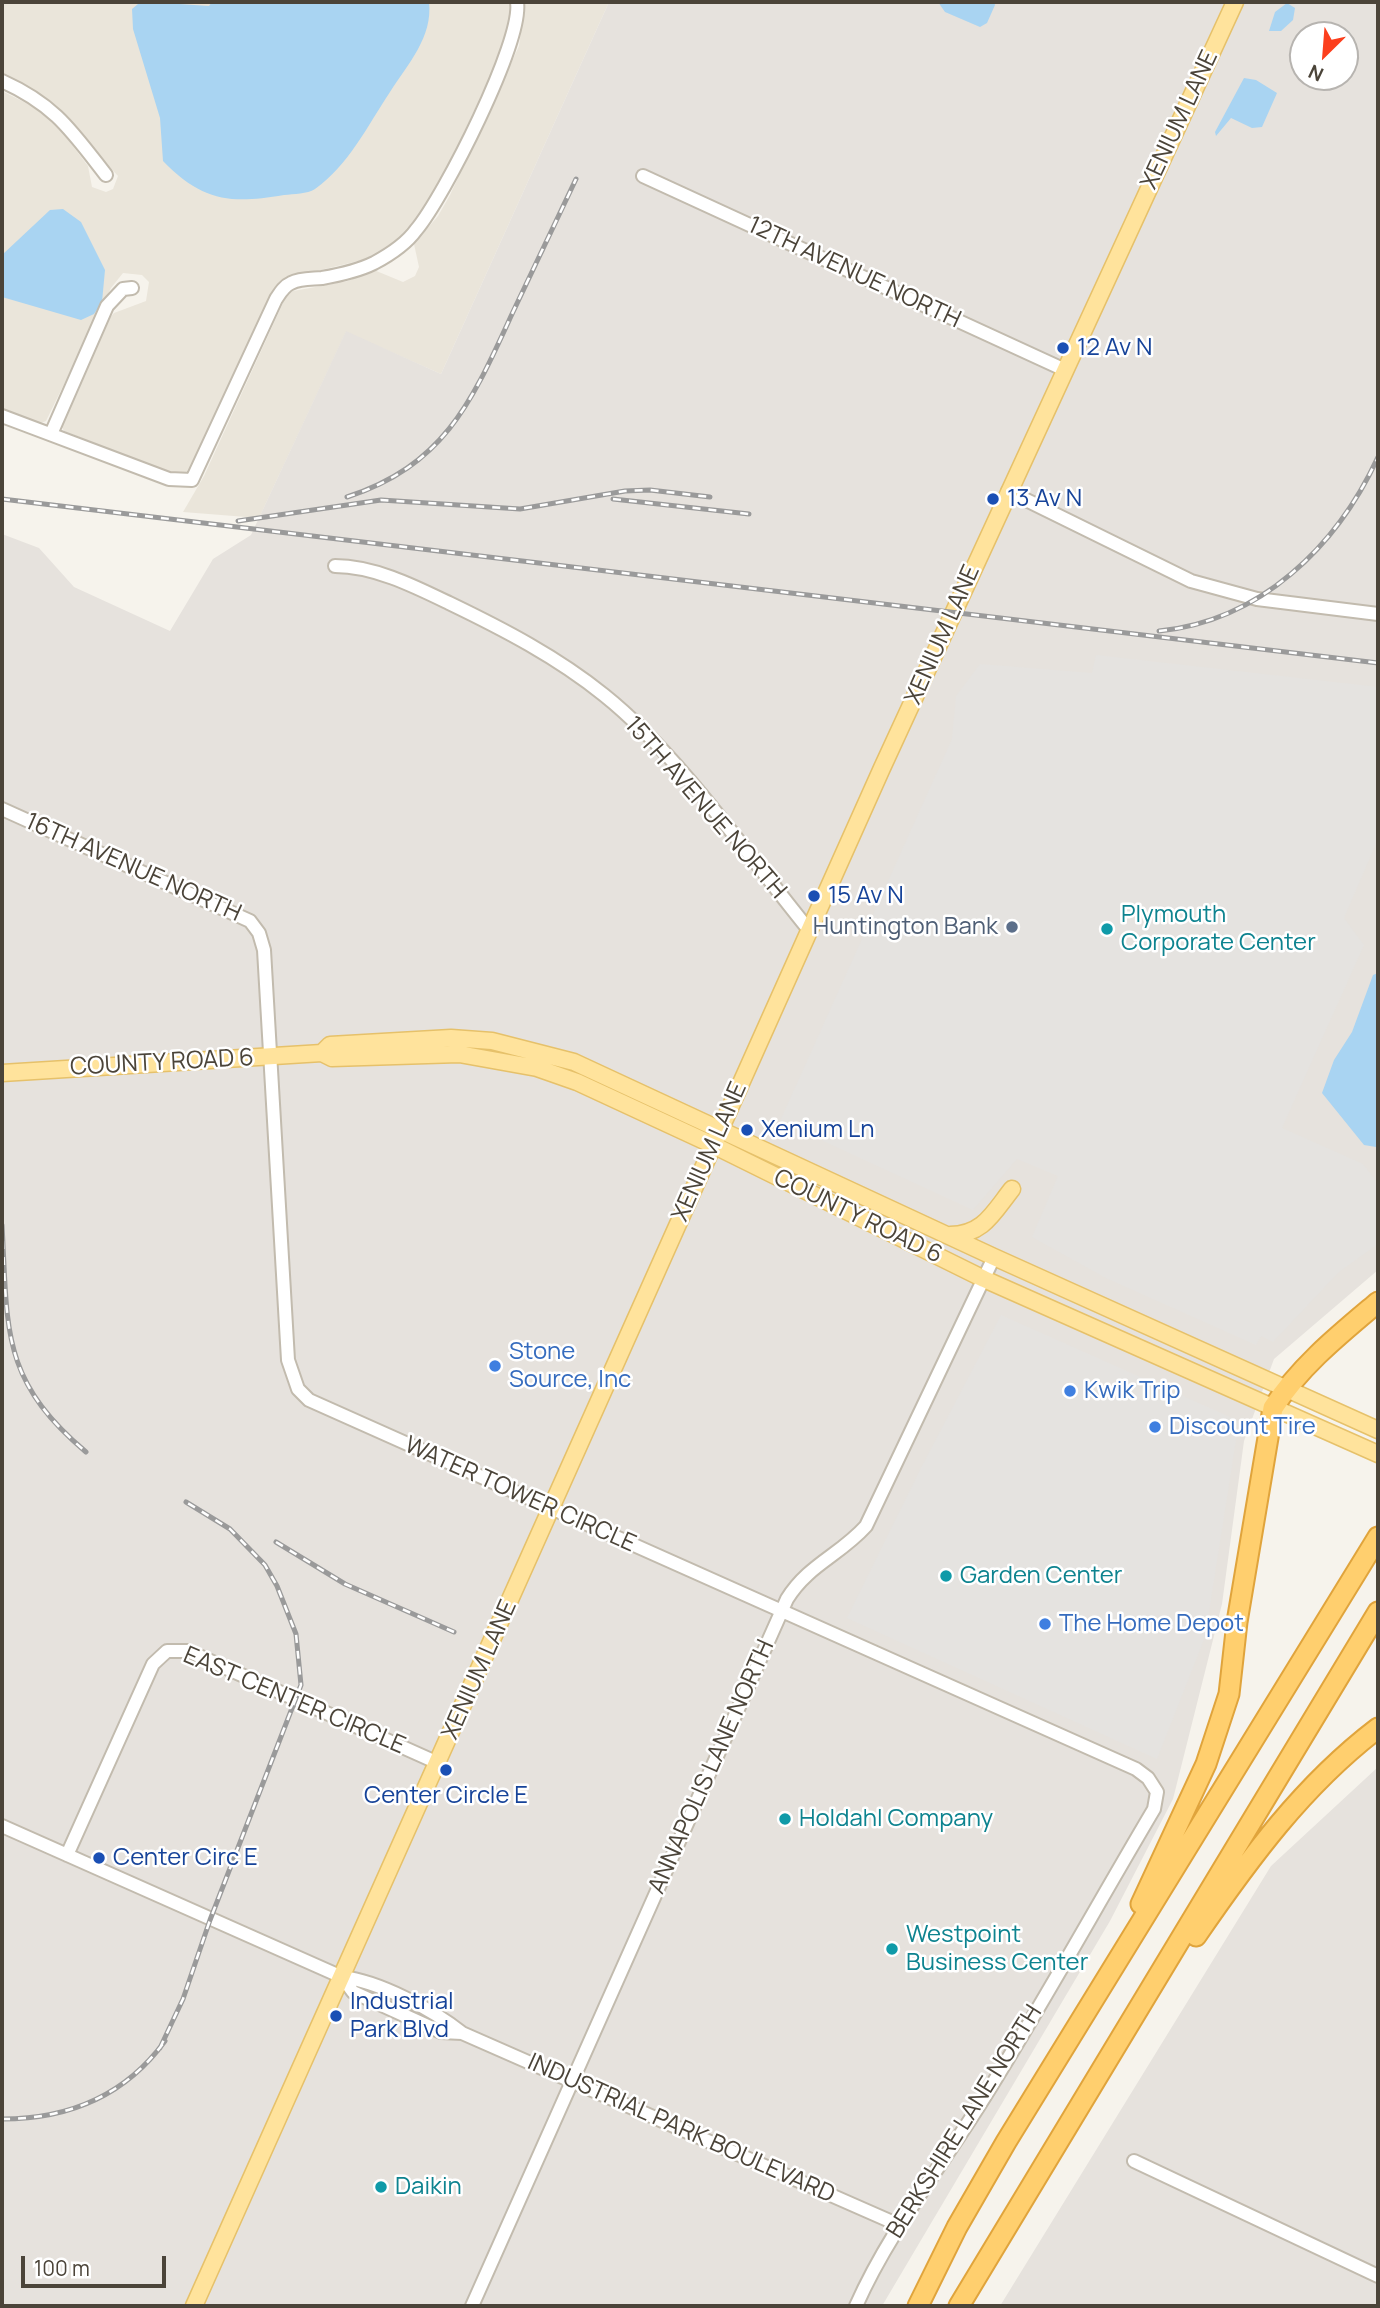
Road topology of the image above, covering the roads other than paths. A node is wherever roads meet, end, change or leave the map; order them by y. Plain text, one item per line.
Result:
1 (517, 2) edge
2 (1235, 2) edge
3 (2, 81) edge
4 (106, 175) dead end
5 (643, 176) dead end
6 (132, 288) dead end
7 (1065, 370) junction
8 (2, 416) edge
9 (51, 434) junction
10 (1008, 491) junction
11 (335, 566) dead end
12 (1378, 614) edge
13 (2, 808) edge
14 (809, 930) junction
15 (259, 933) joint
16 (323, 1053) junction
17 (270, 1057) junction
18 (2, 1073) edge
19 (721, 1128) junction
20 (713, 1145) junction
21 (1012, 1189) dead end
22 (945, 1234) junction
23 (993, 1257) junction
24 (984, 1279) junction
25 (1378, 1302) edge
26 (1285, 1389) junction
27 (1273, 1408) junction
28 (1378, 1430) edge
29 (1378, 1454) edge
30 (552, 1509) junction
31 (1378, 1538) edge
32 (782, 1612) junction
33 (1378, 1612) edge
34 (1378, 1728) edge
35 (438, 1763) junction
36 (1157, 1792) joint
37 (2, 1826) edge
38 (67, 1856) junction
39 (342, 1977) junction
40 (1094, 1999) junction
41 (1142, 2001) junction
42 (573, 2080) junction
43 (1134, 2161) dead end
44 (899, 2225) junction
45 (1378, 2276) edge
46 (194, 2306) edge
47 (472, 2306) edge
48 (856, 2306) edge
49 (918, 2306) edge
50 (959, 2306) edge

1 - 9 street
2 - 7 main road, XENIUM LANE
3 - 4 street
5 - 7 street, 12TH AVENUE NORTH
6 - 9 street
7 - 10 main road, XENIUM LANE
8 - 9 street
10 - 12 street
10 - 14 main road, XENIUM LANE
11 - 14 street, 15TH AVENUE NORTH
13 - 15 street, 16TH AVENUE NORTH
14 - 19 main road, XENIUM LANE
15 - 17 street, WATER TOWER CIRCLE
16 - 17 main road, COUNTY ROAD 6
16 - 19 main road, COUNTY ROAD 6
16 - 20 main road, COUNTY ROAD 6
17 - 18 main road, COUNTY ROAD 6
17 - 30 street, WATER TOWER CIRCLE
19 - 20 main road, XENIUM LANE
19 - 22 main road, COUNTY ROAD 6
20 - 24 main road, COUNTY ROAD 6
20 - 30 main road, XENIUM LANE
21 - 22 main road
22 - 23 main road, COUNTY ROAD 6
23 - 24 street, ANNAPOLIS LANE NORTH
23 - 26 main road, COUNTY ROAD 6
24 - 27 main road, COUNTY ROAD 6
24 - 32 street, ANNAPOLIS LANE NORTH
25 - 26 highway
26 - 27 highway
26 - 28 main road, COUNTY ROAD 6
27 - 29 main road, COUNTY ROAD 6
27 - 40 highway
30 - 32 street, WATER TOWER CIRCLE
30 - 35 main road, XENIUM LANE
31 - 40 highway
32 - 36 street, WATER TOWER CIRCLE
32 - 42 street, ANNAPOLIS LANE NORTH
33 - 41 highway
34 - 41 highway
35 - 38 street, EAST CENTER CIRCLE
35 - 39 main road, XENIUM LANE
36 - 44 street, BERKSHIRE LANE NORTH
37 - 38 street, INDUSTRIAL PARK BOULEVARD
38 - 39 street, INDUSTRIAL PARK BOULEVARD
39 - 42 street, INDUSTRIAL PARK BOULEVARD
39 - 46 main road, XENIUM LANE
40 - 49 highway
41 - 50 highway
42 - 44 street, INDUSTRIAL PARK BOULEVARD
42 - 47 street, ANNAPOLIS LANE NORTH
43 - 45 street
44 - 48 street, BERKSHIRE LANE NORTH

